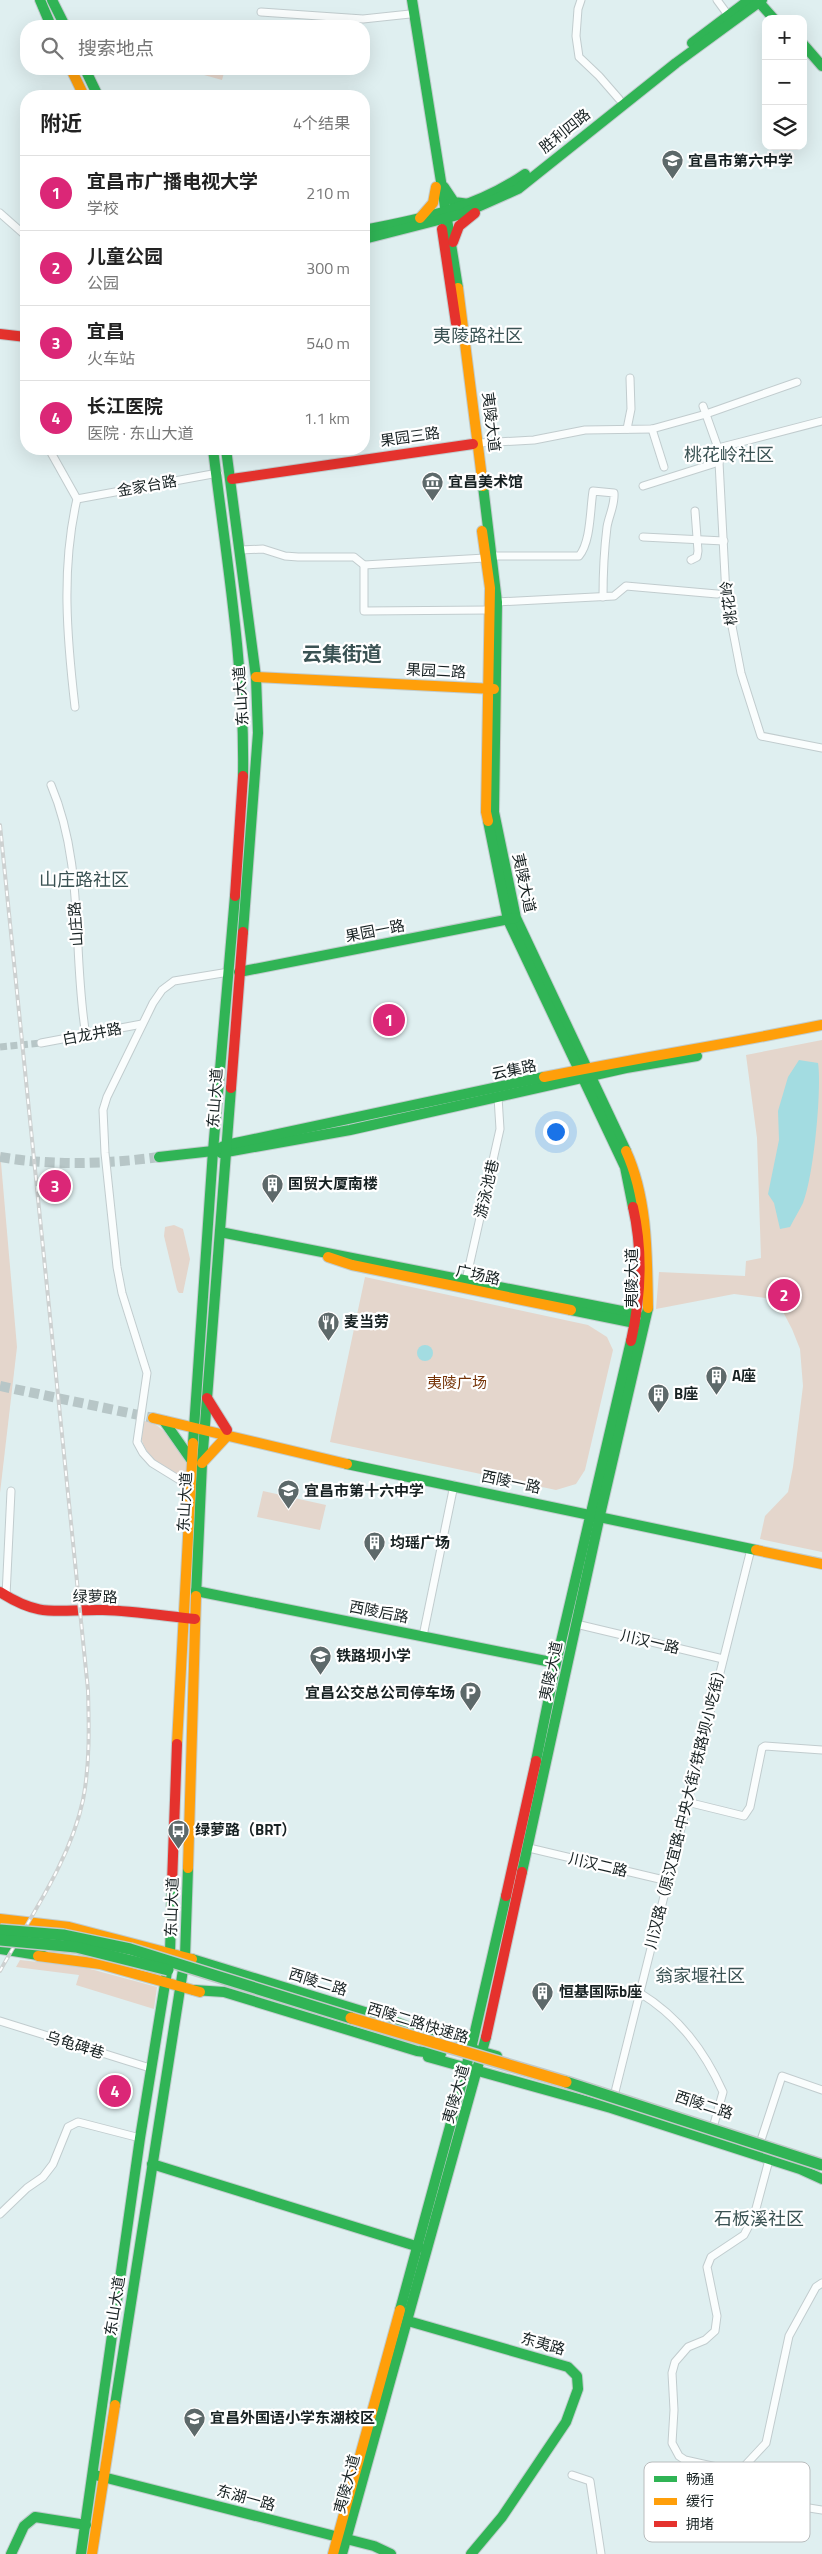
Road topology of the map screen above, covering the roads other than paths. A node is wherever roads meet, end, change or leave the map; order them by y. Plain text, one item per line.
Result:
1 (40, 0) edge
2 (52, 0) edge
3 (408, 0) edge
4 (412, 0) edge
5 (581, 0) edge
6 (717, 0) edge
7 (758, 0) edge
8 (261, 12) dead end
9 (410, 14) junction
10 (728, 15) junction
11 (771, 15) edge
12 (776, 15) edge
13 (48, 20) edge
14 (62, 20) edge
15 (807, 49) edge
16 (807, 55) edge
17 (822, 66) edge
18 (822, 73) edge
19 (74, 75) edge
20 (88, 75) edge
21 (81, 90) edge
22 (95, 90) edge
23 (619, 99) junction
24 (439, 186) junction
25 (470, 204) junction
26 (487, 206) junction
27 (0, 213) edge
28 (443, 217) junction
29 (419, 223) junction
30 (370, 229) edge
31 (20, 231) edge
32 (370, 237) edge
33 (444, 242) junction
34 (452, 251) junction
35 (0, 334) edge
36 (20, 336) edge
37 (0, 339) edge
38 (20, 341) edge
39 (630, 378) dead end
40 (797, 382) dead end
41 (703, 406) dead end
42 (706, 414) junction
43 (822, 421) edge
44 (627, 429) junction
45 (652, 429) junction
46 (476, 443) junction
47 (718, 448) junction
48 (52, 455) edge
49 (214, 455) edge
50 (227, 455) edge
51 (720, 462) junction
52 (664, 467) dead end
53 (218, 473) junction
54 (232, 479) junction
55 (642, 486) dead end
56 (77, 499) junction
57 (695, 511) dead end
58 (644, 537) dead end
59 (698, 540) junction
60 (724, 541) junction
61 (240, 550) junction
62 (488, 557) junction
63 (691, 560) dead end
64 (364, 565) junction
65 (717, 594) dead end
66 (603, 597) junction
67 (493, 606) junction
68 (256, 677) junction
69 (492, 688) junction
70 (75, 707) dead end
71 (822, 748) edge
72 (52, 785) dead end
73 (512, 919) junction
74 (234, 972) junction
75 (142, 1024) junction
76 (822, 1025) edge
77 (822, 1031) edge
78 (86, 1036) junction
79 (41, 1043) tunnel mouth
80 (585, 1074) junction
81 (498, 1097) junction
82 (226, 1149) junction
83 (213, 1151) junction
84 (159, 1157) tunnel mouth
85 (220, 1232) junction
86 (316, 1252) junction
87 (466, 1280) junction
88 (636, 1319) junction
89 (207, 1398) junction
90 (202, 1428) junction
91 (227, 1433) junction
92 (197, 1462) junction
93 (454, 1486) junction
94 (191, 1487) junction
95 (11, 1491) dead end
96 (596, 1512) junction
97 (751, 1549) junction
98 (822, 1559) edge
99 (822, 1564) edge
100 (196, 1592) junction
101 (3, 1594) edge
102 (183, 1618) junction
103 (195, 1619) junction
104 (576, 1624) junction
105 (423, 1636) junction
106 (723, 1659) junction
107 (556, 1663) junction
108 (822, 1750) edge
109 (687, 1802) junction
110 (529, 1848) junction
111 (668, 1881) junction
112 (0, 1919) edge
113 (0, 1930) edge
114 (0, 1940) edge
115 (0, 1949) edge
116 (170, 1953) junction
117 (0, 1955) edge
118 (44, 1956) junction
119 (186, 1962) junction
120 (164, 1980) junction
121 (179, 1986) junction
122 (194, 1990) junction
123 (640, 1993) junction
124 (0, 2021) edge
125 (444, 2042) junction
126 (471, 2049) junction
127 (483, 2052) junction
128 (441, 2054) junction
129 (150, 2068) junction
130 (466, 2068) junction
131 (478, 2071) junction
132 (822, 2090) edge
133 (615, 2092) junction
134 (714, 2124) junction
135 (140, 2138) junction
136 (762, 2140) junction
137 (822, 2159) edge
138 (769, 2160) junction
139 (152, 2164) junction
140 (822, 2165) edge
141 (822, 2173) edge
142 (822, 2179) edge
143 (0, 2214) edge
144 (419, 2247) junction
145 (822, 2283) edge
146 (408, 2321) junction
147 (694, 2462) edge
148 (748, 2462) edge
149 (572, 2475) dead end
150 (98, 2479) junction
151 (86, 2525) junction
152 (340, 2546) edge
153 (10, 2554) edge
154 (81, 2554) edge
155 (92, 2554) edge
156 (377, 2554) edge
157 (391, 2554) edge
158 (471, 2554) edge
159 (601, 2554) edge

1 - 13 main road
2 - 14 main road
3 - 9 main road, 夷陵大道
4 - 24 main road, 夷陵大道
5 - 23 street
6 - 10 street
7 - 10 main road, 胜利四路
7 - 11 main road
7 - 12 main road
7 - 26 main road, 胜利四路
8 - 9 street
9 - 24 main road, 夷陵大道
10 - 23 main road, 胜利四路
15 - 17 main road
16 - 18 main road
19 - 21 main road
20 - 22 main road
23 - 25 main road, 胜利四路
24 - 25 main road
24 - 28 main road, 夷陵大道
24 - 29 main road
25 - 28 main road, 胜利四路
26 - 28 main road, 胜利四路
26 - 34 main road
27 - 31 street
28 - 29 main road, 胜利四路
28 - 33 main road, 夷陵大道
28 - 34 main road, 夷陵大道
29 - 30 main road, 胜利四路
29 - 32 main road, 胜利四路
29 - 33 main road
33 - 46 main road, 夷陵大道
34 - 46 main road, 夷陵大道
35 - 36 main road
37 - 38 main road
39 - 44 street
40 - 42 street
41 - 42 street, 桃花岭
42 - 45 street
42 - 47 street, 桃花岭
43 - 47 street
44 - 45 street
44 - 46 street
45 - 52 street
46 - 54 main road, 果园三路
46 - 62 main road, 夷陵大道
47 - 51 street, 桃花岭
48 - 56 street
49 - 53 main road, 东山大道
50 - 54 main road, 东山大道
51 - 55 street
51 - 60 street, 桃花岭
53 - 56 street, 金家台路
53 - 74 main road, 东山大道
54 - 61 main road, 东山大道
56 - 70 street
57 - 59 street
58 - 59 street
59 - 60 street
59 - 63 street
60 - 71 street, 桃花岭
61 - 64 street
61 - 68 main road, 东山大道
62 - 64 street
62 - 66 street
62 - 67 main road, 夷陵大道
64 - 67 street
65 - 66 street
66 - 67 street
67 - 69 main road, 夷陵大道
68 - 69 main road, 果园二路
68 - 74 main road, 东山大道
69 - 73 main road, 夷陵大道
72 - 78 street, 山庄路
73 - 74 main road, 果园一路
73 - 80 main road, 夷陵大道
74 - 75 street
74 - 82 main road, 东山大道
74 - 83 main road, 东山大道
75 - 78 street, 白龙井路
75 - 94 street
76 - 80 main road, 云集路
77 - 80 main road, 云集路
78 - 79 street, 白龙井路
80 - 81 main road, 云集路
80 - 82 main road, 云集路
80 - 88 main road, 夷陵大道
80 - 96 main road, 夷陵大道
81 - 82 main road, 云集路
81 - 87 street, 游泳池巷
82 - 83 main road, 云集路
82 - 85 main road, 东山大道
83 - 84 main road, 云集路
83 - 90 main road, 东山大道
85 - 86 main road, 广场路
85 - 89 main road, 东山大道
86 - 87 main road, 广场路
86 - 88 main road, 广场路
87 - 88 main road, 广场路
88 - 96 main road, 夷陵大道
89 - 90 main road, 东山大道
89 - 91 main road
90 - 91 main road, 西陵一路
90 - 92 main road, 东山大道
90 - 92 main road, 西陵一路
91 - 92 main road
91 - 93 main road, 西陵一路
91 - 96 main road, 西陵一路
92 - 94 main road, 东山大道
92 - 100 main road, 东山大道
93 - 96 main road, 西陵一路
93 - 105 street
94 - 102 main road, 东山大道
95 - 101 street
96 - 97 main road, 西陵一路
96 - 98 main road, 西陵一路
96 - 104 main road, 夷陵大道
96 - 107 main road, 夷陵大道
97 - 99 main road, 西陵一路
97 - 106 street, 川汉路（原汉宜路·中央大街/铁路坝小吃街）
100 - 103 main road, 东山大道
100 - 105 main road, 西陵后路
101 - 102 main road, 绿萝路
102 - 103 main road, 绿萝路
102 - 116 main road, 东山大道
103 - 119 main road, 东山大道
104 - 106 street, 川汉一路
104 - 110 main road, 夷陵大道
105 - 107 main road, 西陵后路
106 - 109 street, 川汉路（原汉宜路·中央大街/铁路坝小吃街）
107 - 126 main road, 夷陵大道
108 - 109 street
109 - 111 street, 川汉路（原汉宜路·中央大街/铁路坝小吃街）
110 - 111 street, 川汉二路
110 - 127 main road, 夷陵大道
111 - 123 street, 川汉路（原汉宜路·中央大街/铁路坝小吃街）
112 - 116 main road, 西陵二路
113 - 119 main road, 西陵二路快速路, bridge
114 - 128 main road, 西陵二路快速路, bridge
115 - 118 main road
116 - 119 main road, 西陵二路
116 - 120 main road, 东山大道
117 - 118 main road
118 - 120 main road
119 - 121 main road, 东山大道
119 - 125 main road, bridge
119 - 125 main road, 西陵二路
119 - 140 main road, 西陵二路快速路, bridge
120 - 121 main road
120 - 129 main road, 东山大道
121 - 122 main road
121 - 139 main road, 东山大道
122 - 128 main road
122 - 130 main road
123 - 133 street, 川汉路（原汉宜路·中央大街/铁路坝小吃街）
123 - 134 street
124 - 129 street, 乌龟碑巷
125 - 126 main road, 西陵二路
126 - 127 main road, 西陵二路
126 - 130 main road, 夷陵大道
127 - 131 main road, 夷陵大道
127 - 133 main road, 西陵二路
128 - 141 main road, 西陵二路快速路
129 - 135 main road, 东山大道
130 - 131 main road
130 - 144 main road, 夷陵大道
131 - 138 main road
131 - 146 main road, 夷陵大道
132 - 136 street
133 - 134 main road, 西陵二路
134 - 136 main road, 西陵二路
135 - 143 street
135 - 150 main road, 东山大道
136 - 137 main road, 西陵二路
138 - 142 main road
138 - 147 street
139 - 144 main road
139 - 150 main road, 东山大道
144 - 152 main road, 夷陵大道
145 - 148 street
146 - 152 main road, 夷陵大道
146 - 158 main road, 东夷路
149 - 159 street
150 - 151 main road, 东山大道
150 - 152 main road
150 - 155 main road, 东山大道
151 - 153 main road
151 - 154 main road, 东山大道
152 - 156 main road
152 - 157 main road

